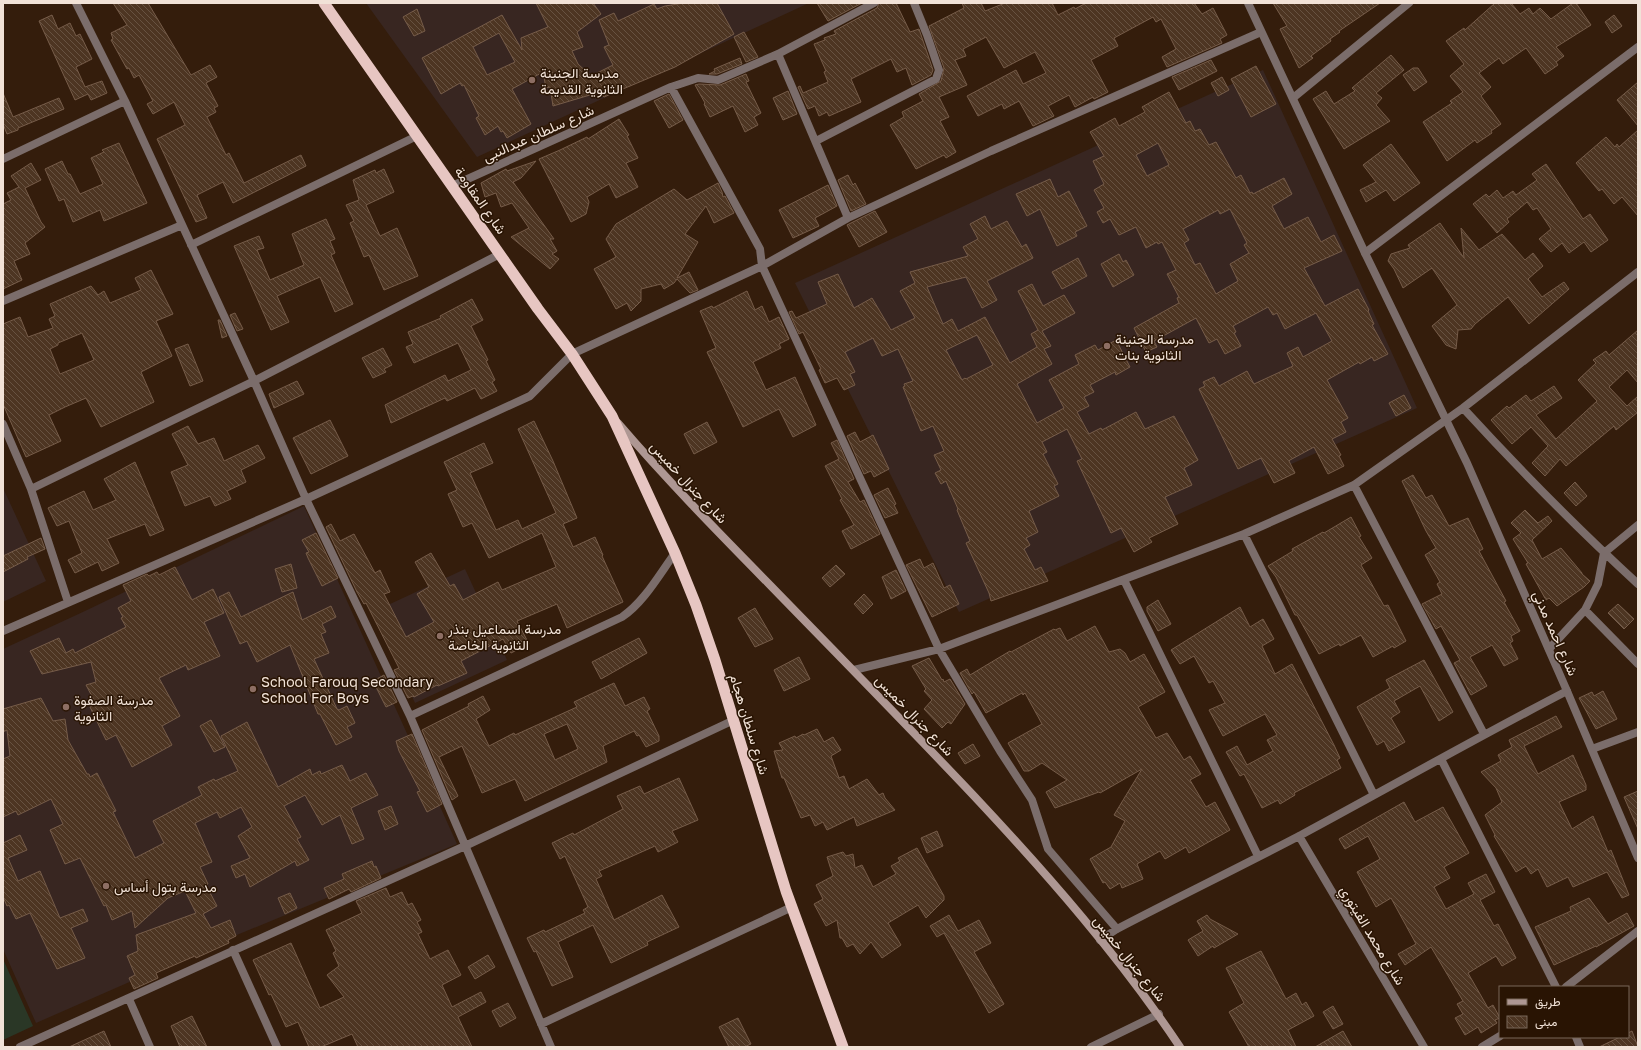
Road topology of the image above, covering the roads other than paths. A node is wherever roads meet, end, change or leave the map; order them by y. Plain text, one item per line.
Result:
1 (76, 3) edge
2 (324, 3) edge
3 (874, 3) edge
4 (914, 3) edge
5 (1248, 3) edge
6 (1409, 3) edge
7 (1261, 32) junction
8 (1638, 47) edge
9 (778, 54) junction
10 (671, 87) junction
11 (1293, 98) junction
12 (125, 101) junction
13 (417, 136) junction
14 (816, 141) junction
15 (3, 159) edge
16 (452, 186) junction
17 (848, 218) junction
18 (182, 225) junction
19 (191, 245) junction
20 (500, 254) junction
21 (1365, 254) junction
22 (762, 266) junction
23 (1638, 272) edge
24 (3, 301) edge
25 (572, 354) junction
26 (254, 381) junction
27 (1463, 408) junction
28 (612, 416) junction
29 (1446, 420) junction
30 (3, 424) edge
31 (1354, 485) junction
32 (31, 489) junction
33 (306, 499) junction
34 (1638, 525) edge
35 (1244, 534) junction
36 (675, 553) junction
37 (1604, 553) junction
38 (1124, 580) junction
39 (1638, 584) edge
40 (68, 602) junction
41 (1585, 610) junction
42 (3, 631) edge
43 (939, 649) junction
44 (1549, 649) junction
45 (1638, 664) edge
46 (854, 670) junction
47 (1567, 691) junction
48 (410, 716) junction
49 (734, 720) junction
50 (1638, 732) edge
51 (1484, 734) junction
52 (1592, 749) junction
53 (1441, 759) junction
54 (1374, 794) junction
55 (1299, 836) junction
56 (465, 846) junction
57 (1258, 856) junction
58 (1638, 858) edge
59 (792, 907) junction
60 (1117, 929) junction
61 (1638, 930) edge
62 (1100, 940) junction
63 (233, 950) junction
64 (1555, 986) edge
65 (1567, 986) edge
66 (129, 999) junction
67 (1159, 1014) junction
68 (541, 1024) junction
69 (1499, 1037) edge
70 (20, 1047) edge
71 (150, 1047) edge
72 (277, 1047) edge
73 (551, 1047) edge
74 (843, 1047) edge
75 (1091, 1047) edge
76 (1180, 1047) edge
77 (1424, 1047) edge
78 (1482, 1047) edge

1 - 12 street
2 - 13 highway, شارع المقاومة
3 - 9 street, شارع سلطان عبدالنبى
4 - 14 street
5 - 7 street, شارع احمد مدني
6 - 11 street
7 - 11 street, شارع احمد مدني
7 - 17 street
8 - 21 street
9 - 10 street, شارع سلطان عبدالنبى
9 - 14 street
10 - 16 street, شارع سلطان عبدالنبى
10 - 22 street
11 - 21 street, شارع احمد مدني
12 - 15 street
12 - 18 street
13 - 16 highway, شارع المقاومة
13 - 19 street
14 - 17 street
16 - 20 highway, شارع المقاومة
17 - 22 street
18 - 19 street
18 - 24 street
19 - 26 street
20 - 25 highway, شارع المقاومة
20 - 26 street
21 - 29 street, شارع احمد مدني
22 - 25 street
22 - 43 street
23 - 27 street
25 - 28 highway, شارع المقاومة
25 - 33 street
26 - 32 street
26 - 33 street
27 - 29 street
27 - 37 street
28 - 36 highway, شارع سلطان هجام
28 - 46 main road, شارع جنرال خميس
29 - 31 street
29 - 44 street, شارع احمد مدني
30 - 32 street
31 - 35 street
31 - 51 street
32 - 40 street
33 - 40 street
33 - 48 street
34 - 37 street
35 - 38 street
35 - 54 street
36 - 48 street
36 - 49 highway, شارع سلطان هجام
37 - 39 street
37 - 41 street
38 - 43 street
38 - 57 street
40 - 42 street
41 - 44 street
41 - 45 street
43 - 46 street
43 - 60 street
44 - 47 street, شارع احمد مدني
46 - 62 main road, شارع جنرال خميس
47 - 51 street
47 - 52 street, شارع احمد مدني
48 - 56 street
49 - 56 street
49 - 59 highway, شارع سلطان هجام
50 - 52 street
51 - 53 street
52 - 58 street, شارع احمد مدني
53 - 54 street
53 - 64 street
54 - 55 street
55 - 57 street
55 - 77 street, شارع محمد الفيتوري
56 - 63 street
56 - 68 street
57 - 60 street
59 - 68 street
59 - 74 highway, شارع سلطان هجام
60 - 62 street
61 - 65 street
62 - 67 main road, شارع جنرال خميس
63 - 66 street
63 - 72 street
66 - 70 street
66 - 71 street
67 - 75 street
67 - 76 main road, شارع جنرال خميس
68 - 73 street
69 - 78 street

